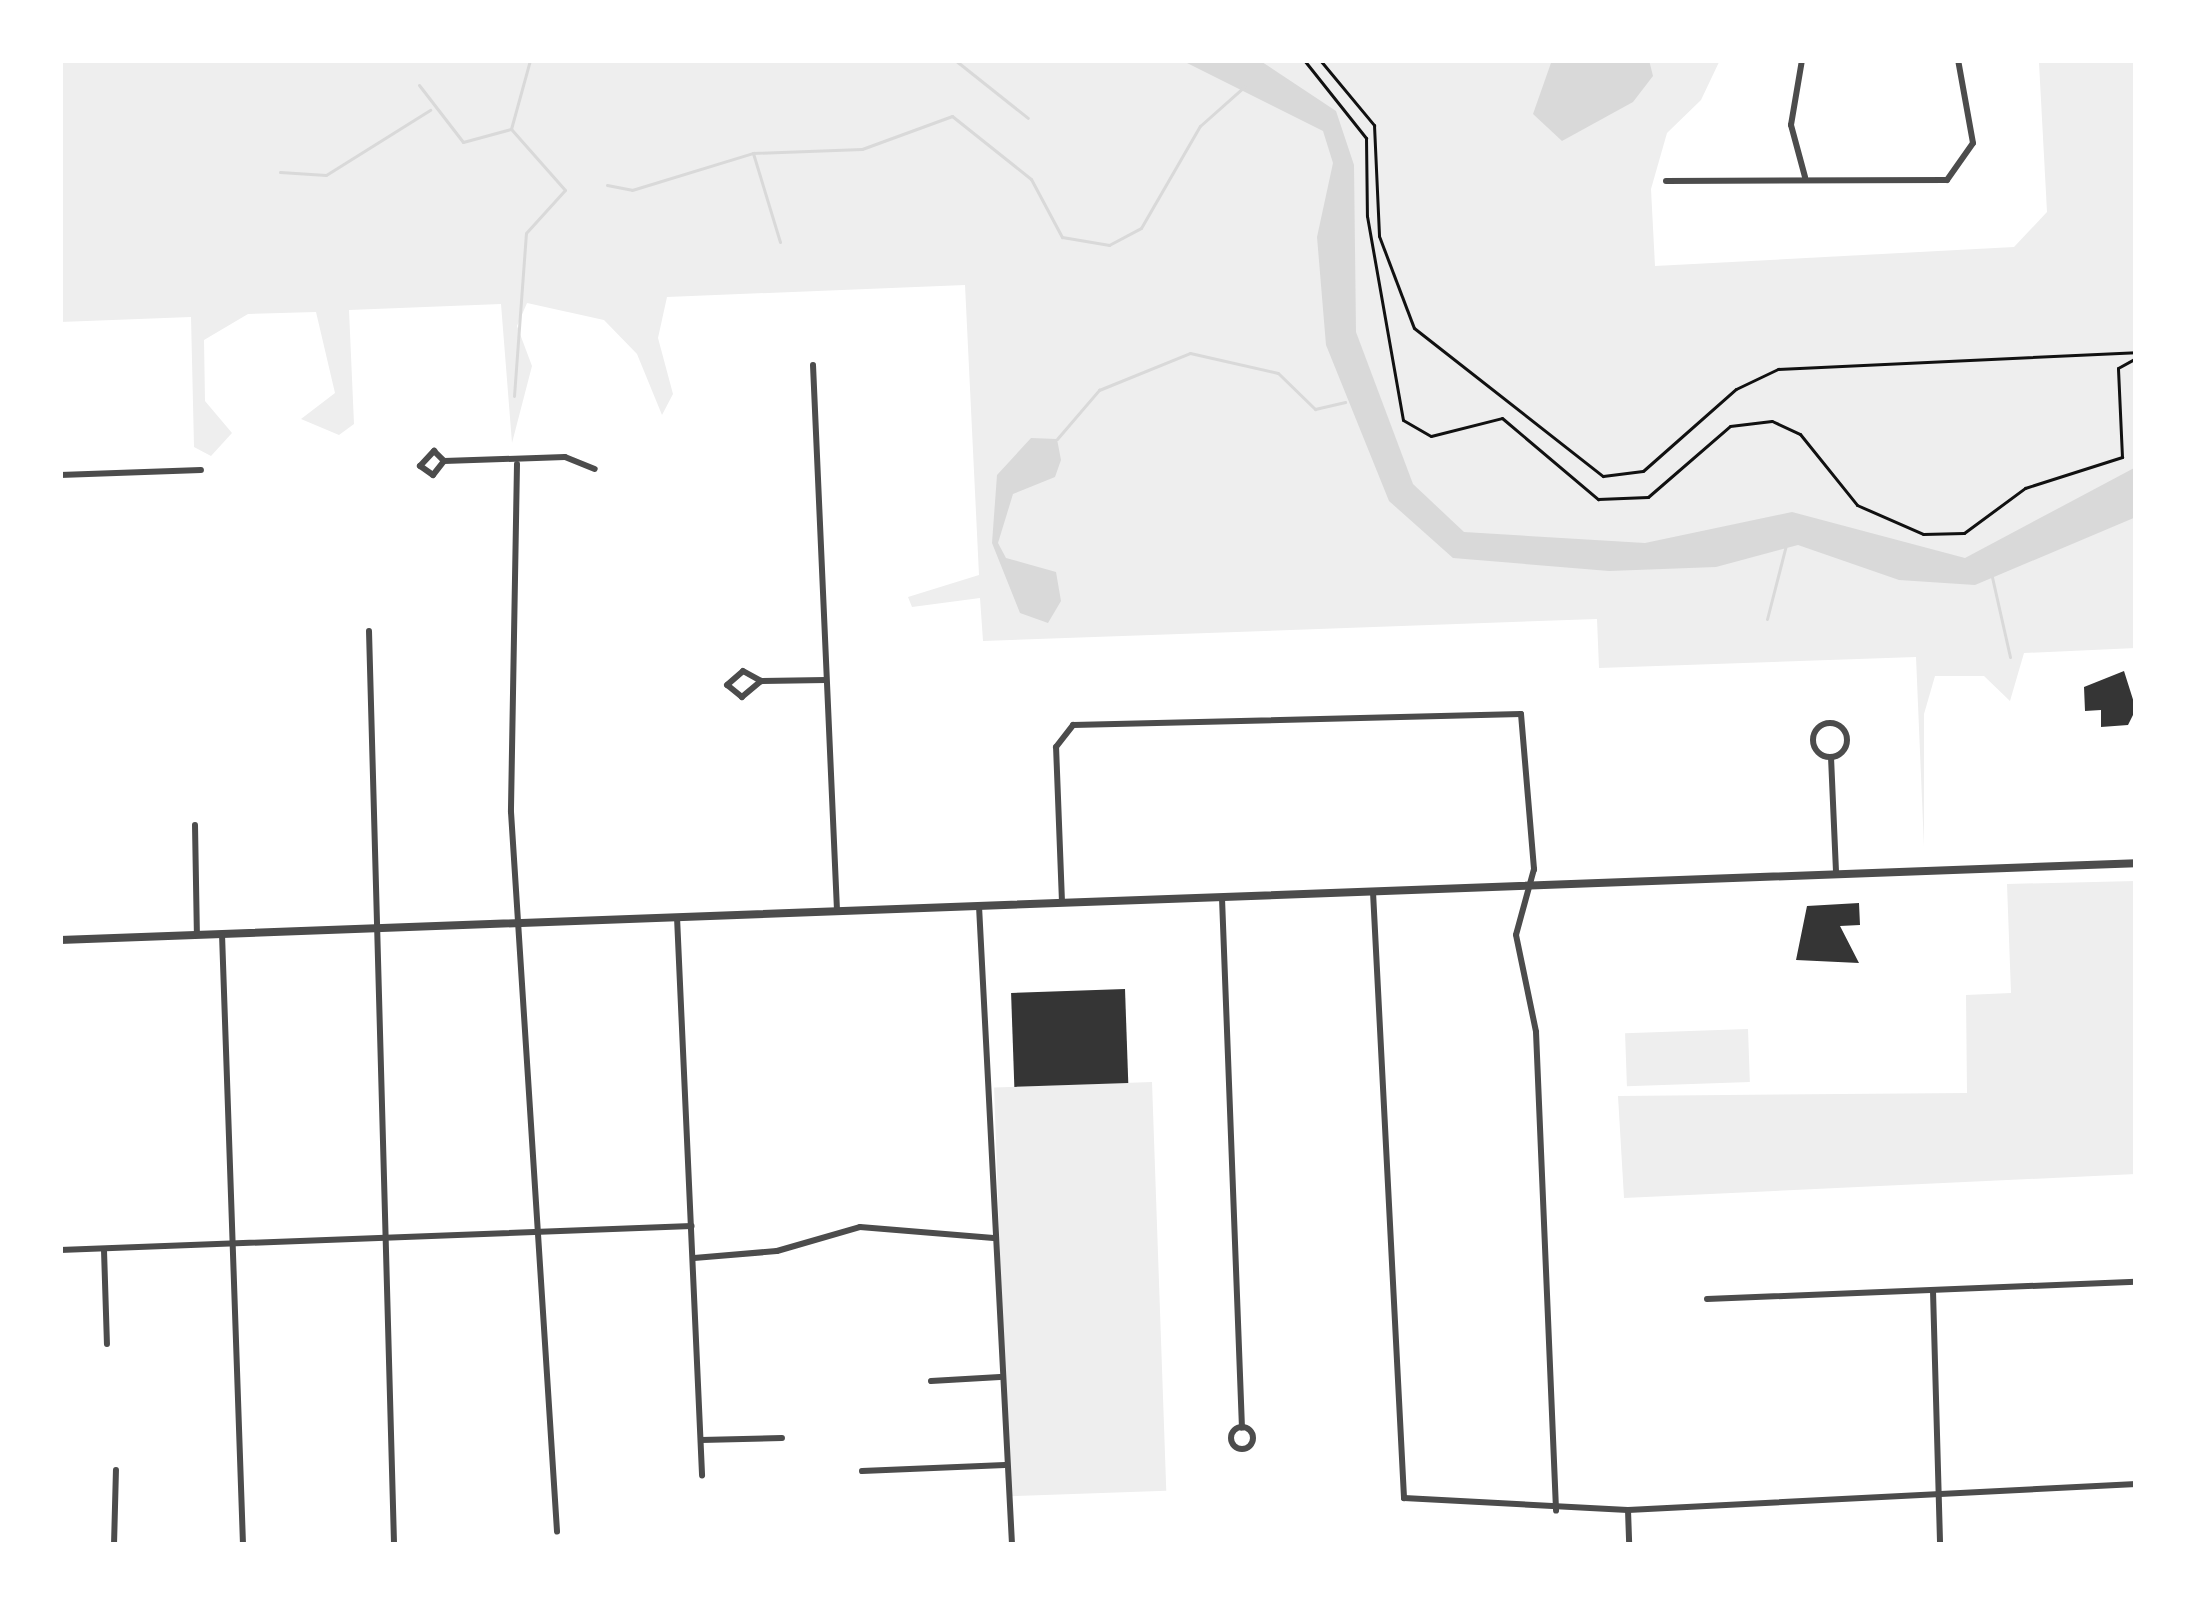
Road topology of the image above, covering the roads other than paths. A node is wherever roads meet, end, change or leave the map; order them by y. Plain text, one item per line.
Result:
1 (1802, 60) edge
2 (1958, 60) edge
3 (1805, 177) junction
4 (1666, 181) dead end
5 (813, 364) dead end
6 (444, 461) junction
7 (517, 464) junction
8 (596, 469) dead end
9 (201, 470) dead end
10 (60, 476) edge
11 (369, 632) dead end
12 (826, 680) junction
13 (761, 681) junction
14 (1831, 757) junction
15 (195, 825) dead end
16 (2136, 862) edge
17 (1836, 874) junction
18 (1533, 885) junction
19 (1373, 891) junction
20 (1222, 896) junction
21 (1062, 902) junction
22 (979, 906) junction
23 (837, 911) junction
24 (677, 917) junction
25 (522, 922) junction
26 (378, 928) junction
27 (197, 934) junction
28 (222, 934) junction
29 (60, 940) edge
30 (692, 1226) junction
31 (540, 1234) junction
32 (390, 1236) junction
33 (994, 1238) junction
34 (230, 1244) junction
35 (60, 1250) edge
36 (104, 1250) junction
37 (694, 1258) junction
38 (2136, 1282) edge
39 (1933, 1290) junction
40 (1707, 1299) dead end
41 (107, 1344) dead end
42 (1000, 1377) junction
43 (931, 1381) dead end
44 (1242, 1427) dead end
45 (782, 1438) dead end
46 (701, 1440) junction
47 (1005, 1465) junction
48 (116, 1470) dead end
49 (862, 1472) dead end
50 (702, 1475) dead end
51 (2136, 1484) edge
52 (1939, 1492) junction
53 (1628, 1510) junction
54 (1556, 1511) junction
55 (557, 1532) dead end
56 (114, 1545) edge
57 (244, 1545) edge
58 (394, 1545) edge
59 (1012, 1545) edge
60 (1629, 1545) edge
61 (1940, 1545) edge

1 - 3 street
2 - 3 street
3 - 4 street
5 - 12 street
6 - 6 street
6 - 7 street
7 - 8 street
7 - 25 street
9 - 10 street
11 - 26 street
12 - 13 street
12 - 23 street
13 - 13 street
14 - 14 street
14 - 17 street
15 - 27 street
16 - 17 street
17 - 18 street
18 - 19 street
18 - 21 street
18 - 54 street
19 - 20 street
19 - 54 street
20 - 21 street
20 - 44 street
21 - 22 street
22 - 23 street
22 - 33 street
23 - 24 street
24 - 25 street
24 - 30 street
25 - 26 street
25 - 31 street
26 - 28 street
26 - 32 street
27 - 28 street
27 - 29 street
28 - 34 street
30 - 31 street
30 - 37 street
31 - 32 street
31 - 55 street
32 - 34 street
32 - 58 street
33 - 37 street
33 - 42 street
34 - 36 street
34 - 57 street
35 - 36 street
36 - 41 street
37 - 46 street
38 - 39 street
39 - 40 street
39 - 52 street
42 - 43 street
42 - 47 street
45 - 46 street
46 - 50 street
47 - 49 street
47 - 59 street
48 - 56 street
51 - 52 street
52 - 53 street
52 - 61 street
53 - 54 street
53 - 60 street

